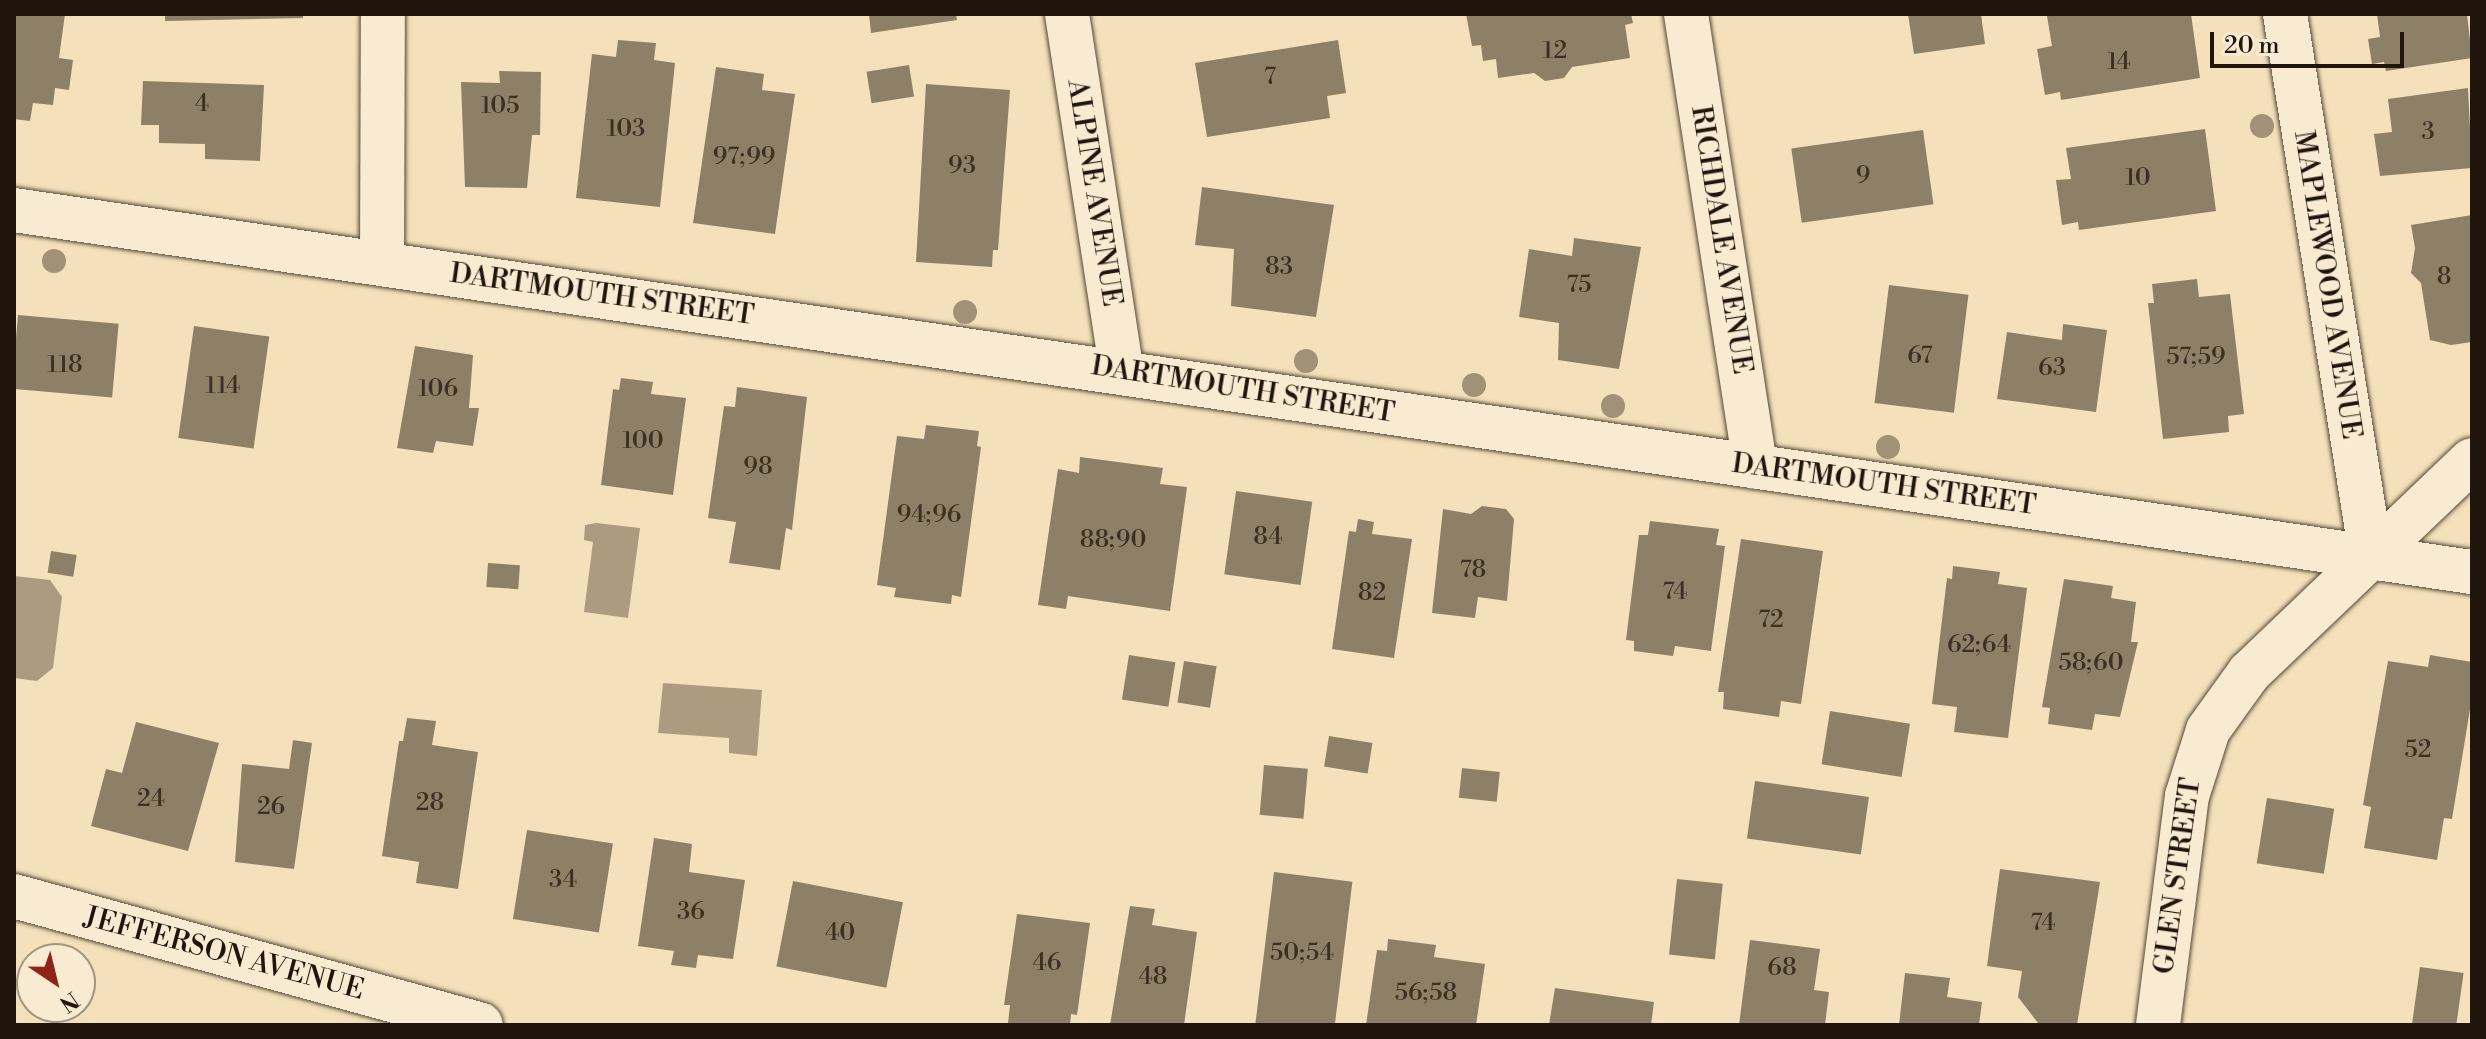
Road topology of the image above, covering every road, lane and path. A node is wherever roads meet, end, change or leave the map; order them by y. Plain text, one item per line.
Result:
1 (383, 14) edge
2 (1067, 14) edge
3 (1686, 14) edge
4 (2285, 14) edge
5 (14, 210) edge
6 (382, 263) junction
7 (1122, 372) junction
8 (2472, 460) edge
9 (1755, 467) junction
10 (2371, 555) junction
11 (2472, 572) edge
12 (14, 896) edge
13 (481, 1025) edge
14 (2158, 1025) edge

1 - 6 street
2 - 7 street, ALPINE AVENUE
3 - 9 street, RICHDALE AVENUE
4 - 10 street, MAPLEWOOD AVENUE
5 - 6 street, DARTMOUTH STREET
6 - 7 street, DARTMOUTH STREET
7 - 9 street, DARTMOUTH STREET
8 - 10 street, GLEN STREET
9 - 10 street, DARTMOUTH STREET
10 - 11 street, DARTMOUTH STREET
10 - 14 street, GLEN STREET
12 - 13 street, JEFFERSON AVENUE

